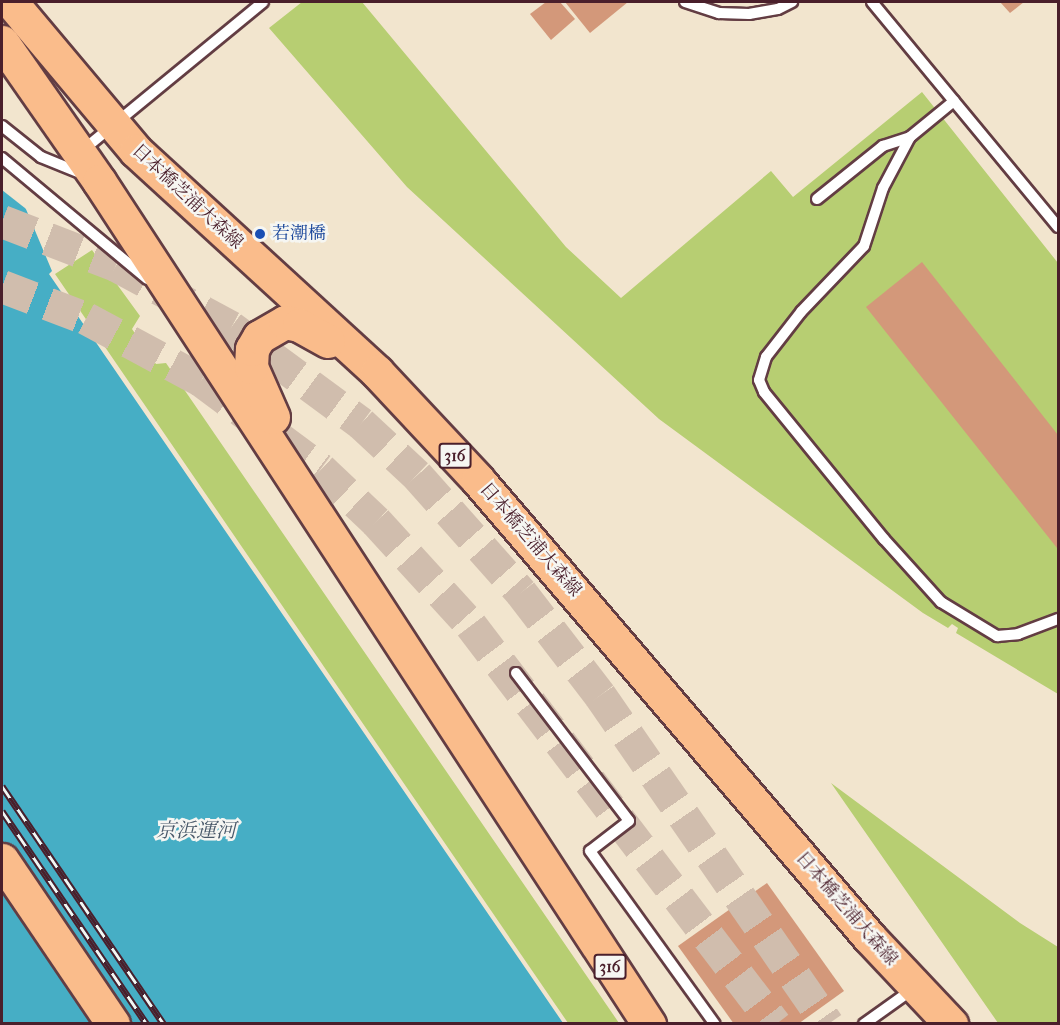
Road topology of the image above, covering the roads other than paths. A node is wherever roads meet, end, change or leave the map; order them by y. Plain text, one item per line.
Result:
1 (12, 2) edge
2 (263, 2) edge
3 (685, 2) edge
4 (792, 2) edge
5 (872, 2) edge
6 (2, 42) edge
7 (954, 101) junction
8 (113, 125) junction
9 (2, 126) edge
10 (910, 137) junction
11 (79, 152) junction
12 (2, 158) edge
13 (99, 181) junction
14 (817, 199) dead end
15 (1059, 227) edge
16 (182, 308) junction
17 (377, 372) junction
18 (365, 591) junction
19 (1059, 619) edge
20 (516, 673) dead end
21 (2, 860) edge
22 (572, 909) junction
23 (868, 937) junction
24 (906, 994) junction
25 (113, 1023) edge
26 (649, 1023) edge
27 (663, 1023) edge
28 (715, 1023) edge
29 (864, 1023) edge
30 (923, 1023) edge
31 (951, 1023) edge

1 - 8 main road, 日本橋芝浦大森線 / 316
2 - 8 lane
3 - 4 lane
5 - 7 lane
6 - 11 main road, 316
7 - 10 lane
7 - 15 lane
8 - 11 lane
8 - 17 main road, 日本橋芝浦大森線 / 316
9 - 13 lane
10 - 14 lane
10 - 19 lane
11 - 13 main road, 316
12 - 16 lane
13 - 16 main road, 316
16 - 18 main road, 316
17 - 18 main road
17 - 23 main road, 日本橋芝浦大森線 / 316
18 - 22 main road, 316
20 - 28 lane
21 - 25 main road
22 - 26 main road, 316
22 - 27 main road
23 - 24 main road
23 - 31 main road, 日本橋芝浦大森線 / 316
24 - 29 lane
24 - 30 main road

